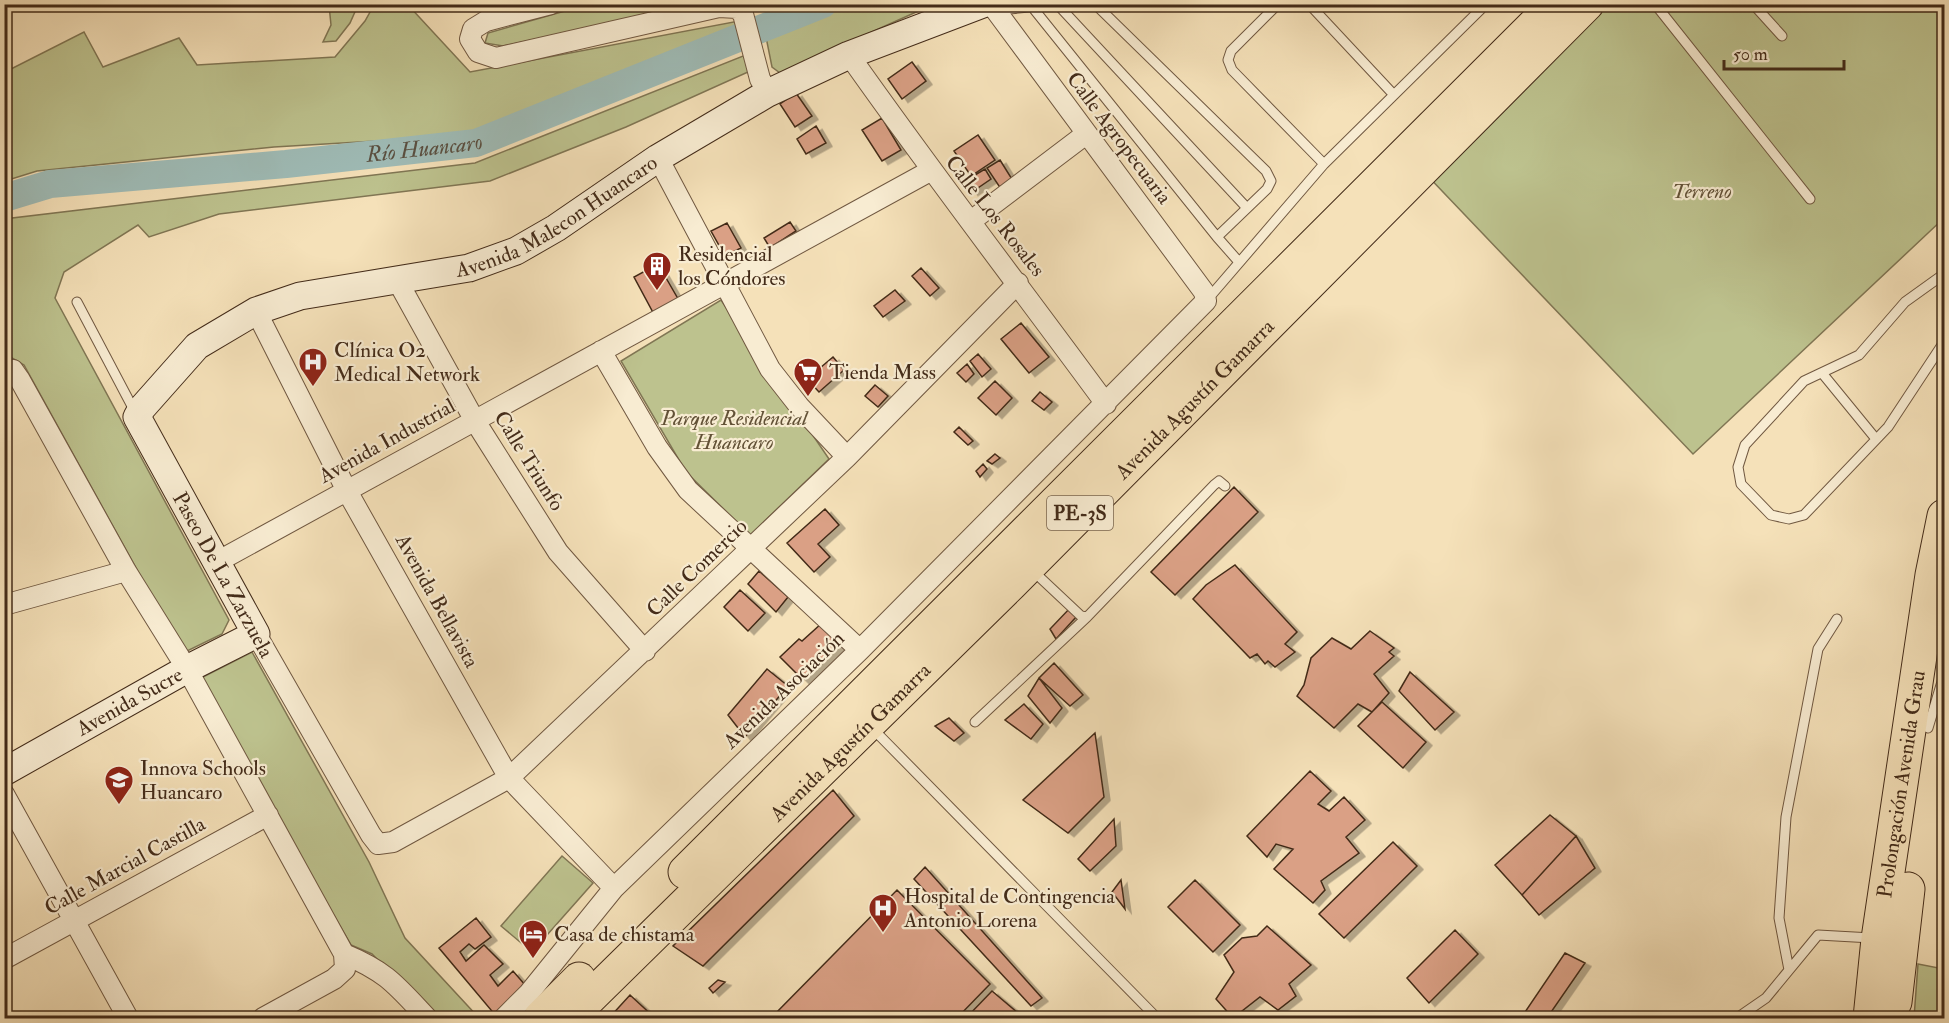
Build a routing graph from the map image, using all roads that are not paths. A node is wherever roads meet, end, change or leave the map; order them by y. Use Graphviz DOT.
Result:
graph roads {
  1 [pos="551,4"];
  2 [pos="1095,4"];
  3 [pos="1278,4"];
  4 [pos="1309,4"];
  5 [pos="1655,4"];
  6 [pos="1752,4"];
  7 [pos="1060,5"];
  8 [pos="1480,6"];
  9 [pos="991,8"];
  10 [pos="1033,8"];
  11 [pos="1565,10"];
  12 [pos="1782,36"];
  13 [pos="849,55"];
  14 [pos="764,86"];
  15 [pos="1394,95"];
  16 [pos="1086,134"];
  17 [pos="657,158"];
  18 [pos="1324,164"];
  19 [pos="930,171"];
  20 [pos="1810,200"];
  21 [pos="1247,208"];
  22 [pos="971,221"];
  23 [pos="1217,237"];
  24 [pos="1239,262"];
  25 [pos="1944,274"];
  26 [pos="397,280"];
  27 [pos="1018,283"];
  28 [pos="723,285"];
  29 [pos="1206,301"];
  30 [pos="77,302"];
  31 [pos="256,311"];
  32 [pos="1944,342"];
  33 [pos="601,351"];
  34 [pos="4,369"];
  35 [pos="1822,373"];
  36 [pos="1106,404"];
  37 [pos="137,417"];
  38 [pos="475,421"];
  39 [pos="1876,439"];
  40 [pos="847,457"];
  41 [pos="1225,486"];
  42 [pos="347,491"];
  43 [pos="1944,516"];
  44 [pos="1036,546"];
  45 [pos="750,550"];
  46 [pos="215,563"];
  47 [pos="126,571"];
  48 [pos="1938,573"];
  49 [pos="4,605"];
  50 [pos="1086,616"];
  51 [pos="1837,619"];
  52 [pos="1944,627"];
  53 [pos="256,634"];
  54 [pos="860,650"];
  55 [pos="645,651"];
  56 [pos="187,669"];
  57 [pos="1944,675"];
  58 [pos="860,716"];
  59 [pos="975,722"];
  60 [pos="1928,728"];
  61 [pos="4,772"];
  62 [pos="509,778"];
  63 [pos="4,794"];
  64 [pos="268,815"];
  65 [pos="378,844"];
  66 [pos="614,888"];
  67 [pos="74,921"];
  68 [pos="1890,939"];
  69 [pos="344,954"];
  70 [pos="4,959"];
  71 [pos="1789,970"];
  72 [pos="128,1018"];
  73 [pos="263,1018"];
  74 [pos="427,1018"];
  75 [pos="504,1018"];
  76 [pos="540,1018"];
  77 [pos="569,1018"];
  78 [pos="1157,1018"];
  79 [pos="1737,1018"];
  80 [pos="1870,1018"];
  81 [pos="1893,1018"];
  1 -- 14 [label="street"];
  2 -- 21 [label="lane"];
  3 -- 18 [label="lane"];
  4 -- 15 [label="lane"];
  5 -- 20 [label="lane"];
  6 -- 12 [label="lane"];
  7 -- 10 [label="lane"];
  7 -- 21 [label="lane"];
  8 -- 15 [label="lane"];
  9 -- 10 [label="lane"];
  9 -- 13 [label="street, Avenida Malecon Huancaro"];
  9 -- 16 [label="street, Calle Agropecuaria"];
  10 -- 23 [label="lane"];
  11 -- 44 [label="highway, Avenida Agustín Gamarra / PE-3S"];
  13 -- 14 [label="street, Avenida Malecon Huancaro"];
  13 -- 19 [label="street, Calle Los Rosales"];
  14 -- 17 [label="street, Avenida Malecon Huancaro"];
  15 -- 18 [label="lane"];
  16 -- 22 [label="street"];
  16 -- 29 [label="street, Calle Agropecuaria"];
  17 -- 26 [label="street, Avenida Malecon Huancaro"];
  17 -- 28 [label="street"];
  18 -- 24 [label="lane"];
  19 -- 22 [label="street, Calle Los Rosales"];
  19 -- 28 [label="street, Avenida Industrial"];
  21 -- 23 [label="lane"];
  22 -- 27 [label="street, Calle Los Rosales"];
  23 -- 24 [label="lane"];
  24 -- 29 [label="lane"];
  25 -- 35 [label="lane"];
  26 -- 31 [label="street, Avenida Malecon Huancaro"];
  26 -- 38 [label="street, Calle Triunfo"];
  27 -- 36 [label="street, Calle Los Rosales"];
  27 -- 40 [label="street, Calle Comercio"];
  28 -- 33 [label="street, Avenida Industrial"];
  28 -- 40 [label="street"];
  29 -- 36 [label="street, Avenida Asociación"];
  30 -- 37 [label="lane, Paseo De La Zarzuela"];
  31 -- 37 [label="street, Avenida Malecon Huancaro"];
  31 -- 42 [label="street, Avenida Bellavista"];
  32 -- 39 [label="lane"];
  33 -- 38 [label="street, Avenida Industrial"];
  33 -- 45 [label="street"];
  34 -- 47 [label="street"];
  35 -- 39 [label="lane"];
  35 -- 39 [label="lane"];
  36 -- 54 [label="street, Avenida Asociación"];
  37 -- 46 [label="street, Paseo De La Zarzuela"];
  38 -- 42 [label="street, Avenida Industrial"];
  38 -- 55 [label="street, Calle Triunfo"];
  40 -- 45 [label="street, Calle Comercio"];
  41 -- 50 [label="lane"];
  42 -- 46 [label="street, Avenida Industrial"];
  42 -- 62 [label="street, Avenida Bellavista"];
  43 -- 48 [label="highway, Prolongación Avenida Grau"];
  44 -- 50 [label="lane"];
  44 -- 58 [label="highway, Avenida Agustín Gamarra / PE-3S"];
  45 -- 54 [label="street"];
  45 -- 55 [label="street, Calle Comercio"];
  46 -- 53 [label="street, Paseo De La Zarzuela"];
  47 -- 49 [label="street"];
  47 -- 56 [label="street"];
  48 -- 68 [label="highway, Prolongación Avenida Grau"];
  50 -- 59 [label="lane"];
  51 -- 71 [label="lane"];
  52 -- 60 [label="highway, Prolongación Avenida Grau"];
  53 -- 56 [label="street, Avenida Sucre"];
  53 -- 65 [label="street, Paseo De La Zarzuela"];
  54 -- 66 [label="street, Avenida Asociación"];
  55 -- 62 [label="street, Calle Comercio"];
  56 -- 61 [label="street, Avenida Sucre"];
  56 -- 64 [label="street"];
  57 -- 60 [label="lane"];
  58 -- 76 [label="highway, Avenida Agustín Gamarra / PE-3S"];
  58 -- 77 [label="highway, Avenida Agustín Gamarra / PE-3S"];
  58 -- 78 [label="lane"];
  60 -- 68 [label="highway, Prolongación Avenida Grau"];
  62 -- 65 [label="street, Calle Comercio"];
  62 -- 66 [label="street, Avenida Bellavista"];
  63 -- 67 [label="street"];
  64 -- 67 [label="street, Calle Marcial Castilla"];
  64 -- 69 [label="street"];
  66 -- 75 [label="street, Avenida Asociación"];
  67 -- 70 [label="street, Calle Marcial Castilla"];
  67 -- 72 [label="street"];
  68 -- 71 [label="lane"];
  68 -- 80 [label="highway, Prolongación Avenida Grau"];
  68 -- 81 [label="highway, Prolongación Avenida Grau"];
  69 -- 73 [label="street"];
  69 -- 74 [label="street"];
  71 -- 79 [label="lane"];
}
